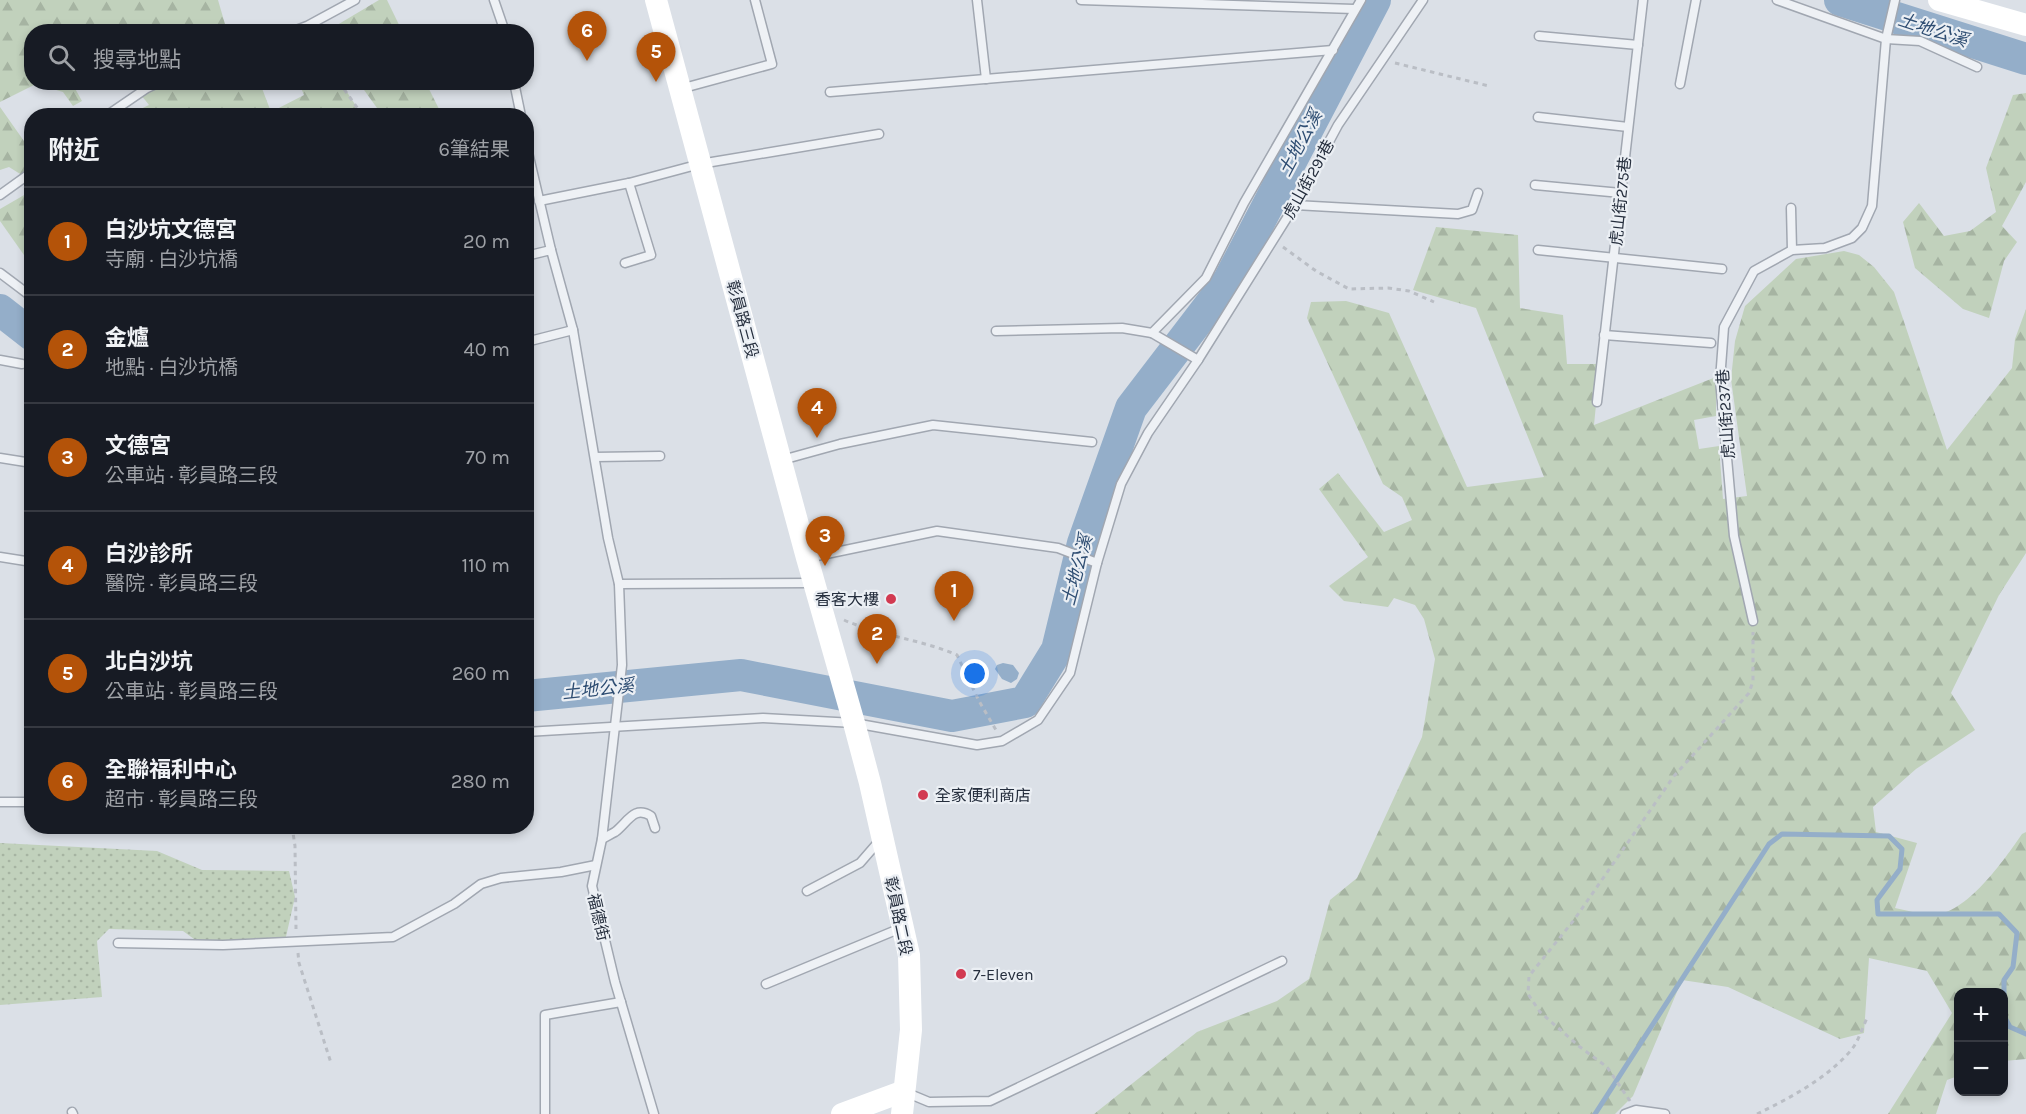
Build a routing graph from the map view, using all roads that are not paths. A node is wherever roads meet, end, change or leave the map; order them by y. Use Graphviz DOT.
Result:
graph roads {
  1 [pos="355,0"];
  2 [pos="494,0"];
  3 [pos="656,0"];
  4 [pos="755,0"];
  5 [pos="977,0"];
  6 [pos="1081,0"];
  7 [pos="1361,0"];
  8 [pos="1423,0"];
  9 [pos="1643,0"];
  10 [pos="1696,0"];
  11 [pos="1777,0"];
  12 [pos="1895,0"];
  13 [pos="1940,0"];
  14 [pos="1354,9"];
  15 [pos="311,24"];
  16 [pos="502,24"];
  17 [pos="2026,25"];
  18 [pos="1539,36"];
  19 [pos="1886,39"];
  20 [pos="1638,45"];
  21 [pos="1333,50"];
  22 [pos="1977,66"];
  23 [pos="986,79"];
  24 [pos="1680,84"];
  25 [pos="144,90"];
  26 [pos="516,90"];
  27 [pos="680,90"];
  28 [pos="830,92"];
  29 [pos="118,108"];
  30 [pos="519,108"];
  31 [pos="1538,117"];
  32 [pos="1628,127"];
  33 [pos="879,134"];
  34 [pos="700,164"];
  35 [pos="24,178"];
  36 [pos="534,179"];
  37 [pos="629,183"];
  38 [pos="1535,185"];
  39 [pos="1478,193"];
  40 [pos="1621,193"];
  41 [pos="0,195"];
  42 [pos="539,201"];
  43 [pos="1295,205"];
  44 [pos="1791,208"];
  45 [pos="551,250"];
  46 [pos="1538,250"];
  47 [pos="1792,250"];
  48 [pos="534,254"];
  49 [pos="1613,259"];
  50 [pos="625,262"];
  51 [pos="1722,269"];
  52 [pos="0,273"];
  53 [pos="24,291"];
  54 [pos="573,330"];
  55 [pos="996,331"];
  56 [pos="1152,333"];
  57 [pos="1604,334"];
  58 [pos="534,340"];
  59 [pos="1710,343"];
  60 [pos="0,360"];
  61 [pos="1198,360"];
  62 [pos="22,364"];
  63 [pos="1597,402"];
  64 [pos="1092,442"];
  65 [pos="660,456"];
  66 [pos="595,457"];
  67 [pos="0,458"];
  68 [pos="782,460"];
  69 [pos="24,462"];
  70 [pos="0,557"];
  71 [pos="807,558"];
  72 [pos="24,561"];
  73 [pos="1093,561"];
  74 [pos="619,584"];
  75 [pos="815,584"];
  76 [pos="1753,621"];
  77 [pos="851,715"];
  78 [pos="614,728"];
  79 [pos="534,732"];
  80 [pos="0,802"];
  81 [pos="24,802"];
  82 [pos="655,828"];
  83 [pos="882,838"];
  84 [pos="602,839"];
  85 [pos="596,865"];
  86 [pos="807,891"];
  87 [pos="903,927"];
  88 [pos="118,943"];
  89 [pos="1282,961"];
  90 [pos="766,984"];
  91 [pos="621,1002"];
  92 [pos="904,1091"];
  93 [pos="545,1114"];
  94 [pos="654,1114"];
  95 [pos="842,1114"];
  96 [pos="902,1114"];
  97 [pos="1625,1114"];
  98 [pos="1665,1114"];
  1 -- 15 [label="lane"];
  2 -- 16 [label="lane"];
  3 -- 27 [label="main road, 彰員路三段"];
  4 -- 27 [label="lane"];
  5 -- 23 [label="lane"];
  6 -- 14 [label="lane"];
  7 -- 14 [label="lane"];
  8 -- 43 [label="lane, 虎山街291巷"];
  9 -- 20 [label="lane, 虎山街275巷"];
  10 -- 24 [label="lane"];
  11 -- 19 [label="lane"];
  12 -- 19 [label="lane, 虎山街237巷"];
  13 -- 17 [label="main road"];
  14 -- 21 [label="lane"];
  18 -- 20 [label="lane"];
  19 -- 22 [label="lane"];
  19 -- 47 [label="lane, 虎山街237巷"];
  20 -- 32 [label="lane, 虎山街275巷"];
  21 -- 23 [label="lane"];
  21 -- 56 [label="lane"];
  23 -- 28 [label="lane"];
  25 -- 29 [label="lane"];
  26 -- 30 [label="lane"];
  27 -- 34 [label="main road, 彰員路三段"];
  31 -- 32 [label="lane"];
  32 -- 40 [label="lane, 虎山街275巷"];
  33 -- 34 [label="lane"];
  34 -- 37 [label="lane"];
  34 -- 68 [label="main road, 彰員路三段"];
  35 -- 41 [label="lane"];
  36 -- 42 [label="lane, 福德街"];
  37 -- 42 [label="lane"];
  37 -- 50 [label="lane"];
  38 -- 40 [label="lane"];
  39 -- 43 [label="lane"];
  40 -- 49 [label="lane, 虎山街275巷"];
  42 -- 45 [label="lane, 福德街"];
  43 -- 61 [label="lane, 虎山街291巷"];
  44 -- 47 [label="lane"];
  45 -- 48 [label="lane"];
  45 -- 54 [label="lane, 福德街"];
  46 -- 49 [label="lane"];
  47 -- 76 [label="lane, 虎山街237巷"];
  49 -- 51 [label="lane"];
  49 -- 57 [label="lane, 虎山街275巷"];
  52 -- 53 [label="lane"];
  54 -- 58 [label="lane"];
  54 -- 66 [label="lane, 福德街"];
  55 -- 56 [label="lane"];
  56 -- 61 [label="lane"];
  57 -- 59 [label="lane"];
  57 -- 63 [label="lane, 虎山街275巷"];
  60 -- 62 [label="lane"];
  61 -- 73 [label="lane, 虎山街291巷"];
  64 -- 68 [label="lane"];
  65 -- 66 [label="lane"];
  66 -- 74 [label="lane, 福德街"];
  67 -- 69 [label="lane"];
  68 -- 71 [label="main road, 彰員路三段"];
  70 -- 72 [label="lane"];
  71 -- 73 [label="lane"];
  71 -- 75 [label="main road, 彰員路三段"];
  73 -- 77 [label="lane, 虎山街291巷"];
  74 -- 75 [label="lane"];
  74 -- 78 [label="lane, 福德街"];
  75 -- 77 [label="main road, 彰員路三段"];
  77 -- 78 [label="lane, 虎山街291巷"];
  77 -- 83 [label="main road, 彰員路二段"];
  78 -- 79 [label="lane, 虎山街291巷"];
  78 -- 84 [label="lane, 福德街"];
  80 -- 81 [label="lane"];
  82 -- 84 [label="lane"];
  83 -- 86 [label="lane"];
  83 -- 87 [label="main road, 彰員路二段"];
  84 -- 85 [label="lane, 福德街"];
  85 -- 88 [label="lane"];
  85 -- 91 [label="lane, 福德街"];
  87 -- 90 [label="lane"];
  87 -- 92 [label="main road, 彰員路二段"];
  89 -- 92 [label="lane"];
  91 -- 93 [label="lane"];
  91 -- 94 [label="lane, 福德街"];
  92 -- 95 [label="main road"];
  92 -- 96 [label="main road, 彰員路二段"];
  97 -- 98 [label="lane"];
}
